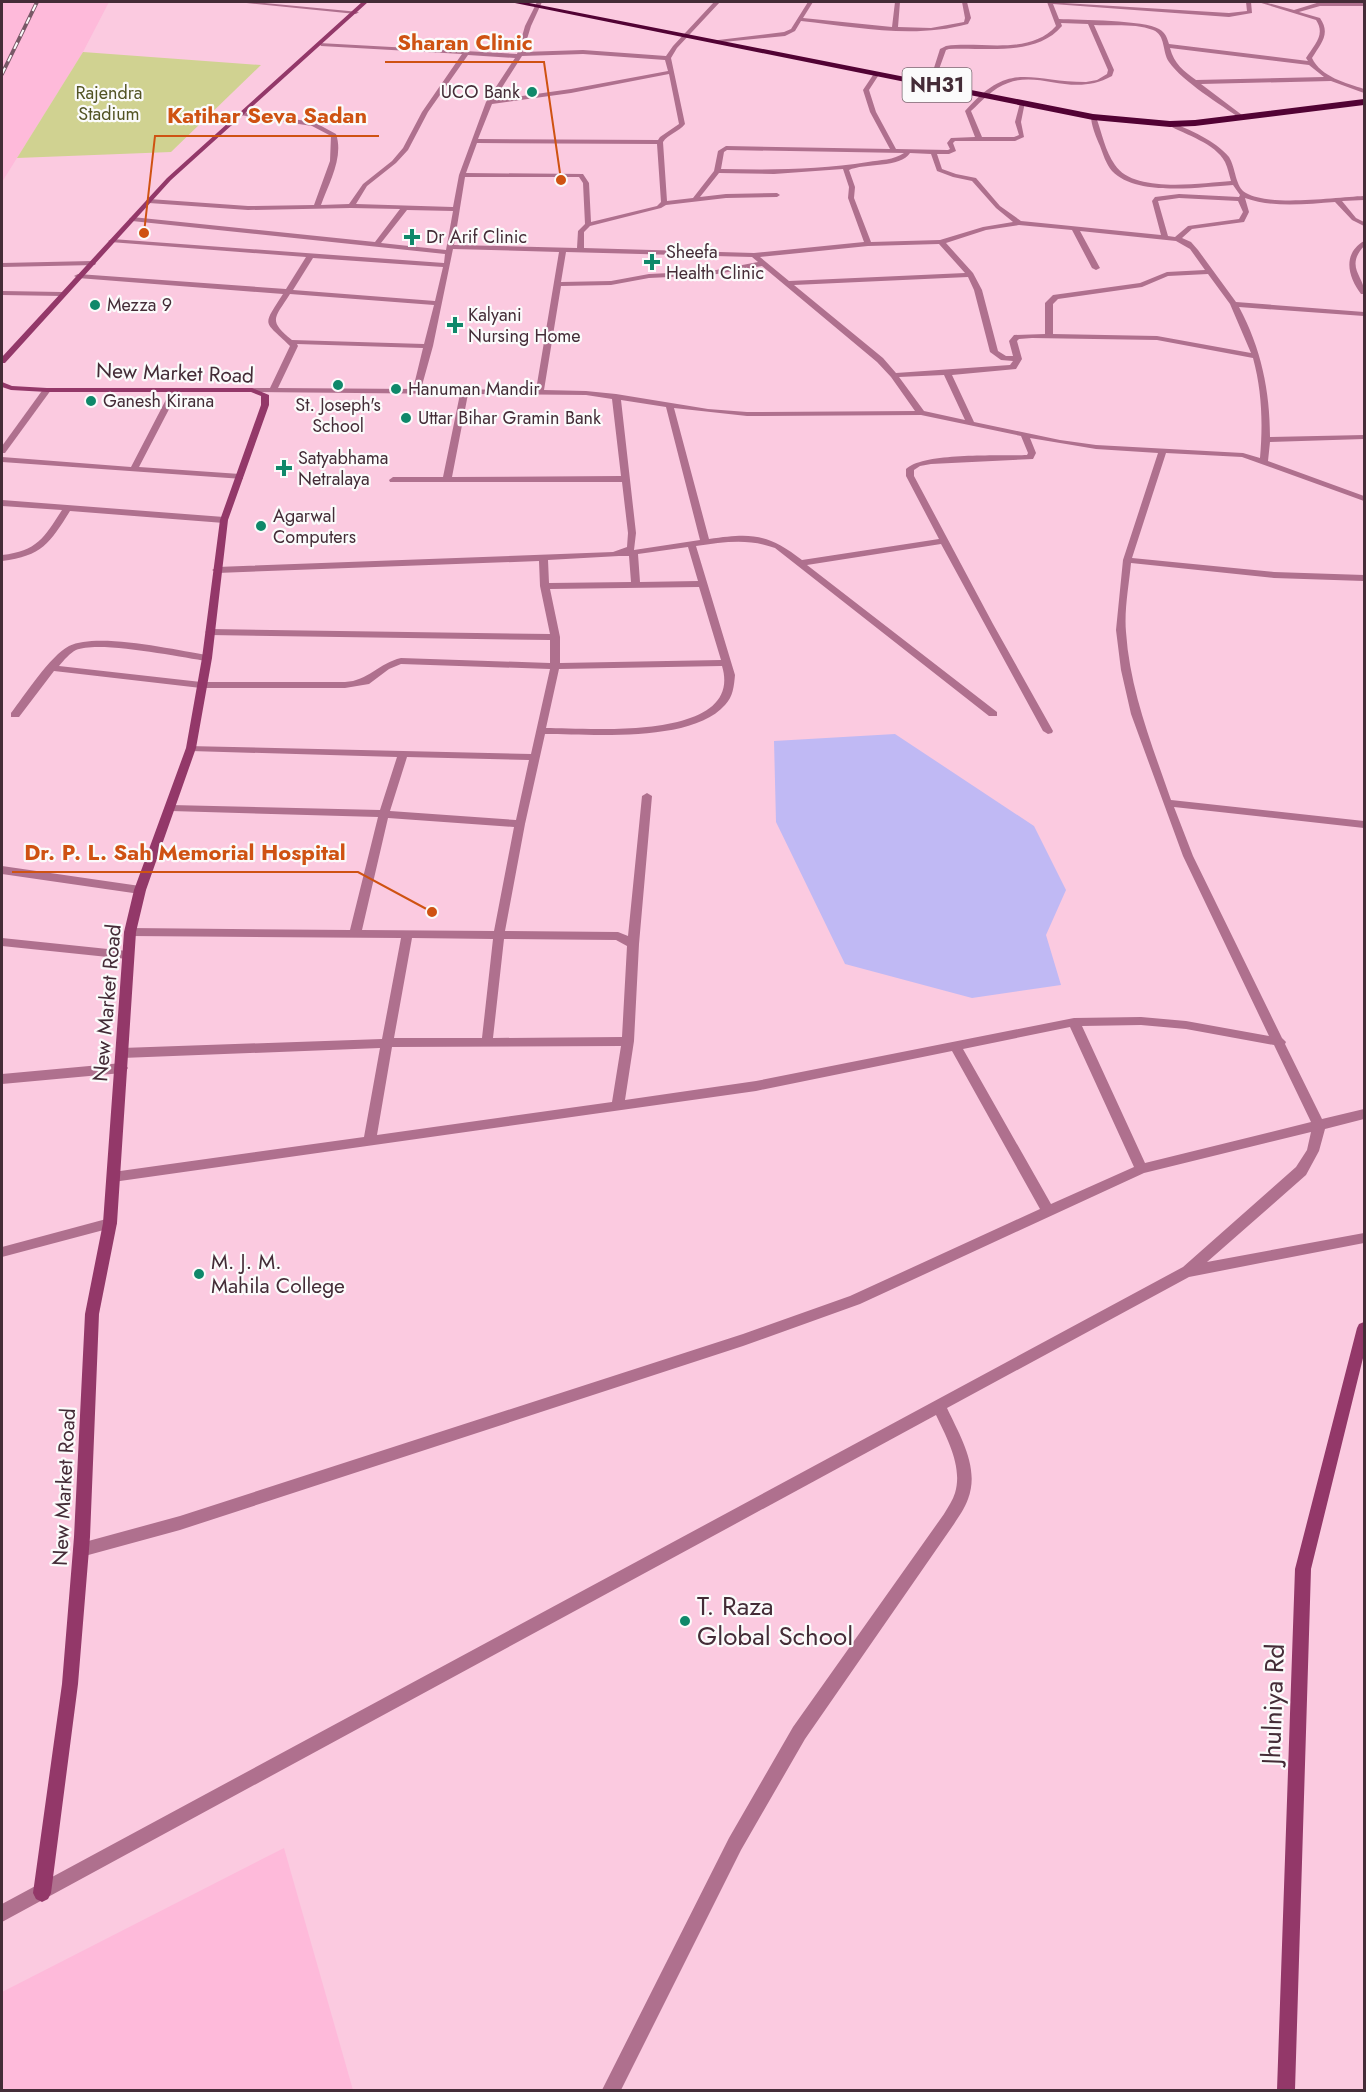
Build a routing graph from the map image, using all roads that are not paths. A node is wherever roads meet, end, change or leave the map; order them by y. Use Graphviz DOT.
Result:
graph roads {
  1 [pos="240,2"];
  2 [pos="310,2"];
  3 [pos="365,2"];
  4 [pos="514,2"];
  5 [pos="717,2"];
  6 [pos="810,2"];
  7 [pos="897,2"];
  8 [pos="964,2"];
  9 [pos="1049,2"];
  10 [pos="1163,2"];
  11 [pos="1249,2"];
  12 [pos="1260,2"];
  13 [pos="537,4"];
  14 [pos="1365,4"];
  15 [pos="299,7"];
  16 [pos="1164,9"];
  17 [pos="1296,11"];
  18 [pos="356,12"];
  19 [pos="799,19"];
  20 [pos="1058,21"];
  21 [pos="1090,23"];
  22 [pos="895,27"];
  23 [pos="686,36"];
  24 [pos="713,41"];
  25 [pos="321,44"];
  26 [pos="1167,46"];
  27 [pos="468,52"];
  28 [pos="519,55"];
  29 [pos="668,58"];
  30 [pos="1310,63"];
  31 [pos="936,70"];
  32 [pos="672,72"];
  33 [pos="877,73"];
  34 [pos="1332,80"];
  35 [pos="1196,82"];
  36 [pos="1365,91"];
  37 [pos="987,95"];
  38 [pos="489,102"];
  39 [pos="1023,102"];
  40 [pos="1365,102"];
  41 [pos="242,114"];
  42 [pos="1093,117"];
  43 [pos="1243,118"];
  44 [pos="1170,124"];
  45 [pos="979,138"];
  46 [pos="475,141"];
  47 [pos="660,142"];
  48 [pos="894,151"];
  49 [pos="908,151"];
  50 [pos="933,151"];
  51 [pos="849,167"];
  52 [pos="717,171"];
  53 [pos="462,175"];
  54 [pos="1236,183"];
  55 [pos="777,195"];
  56 [pos="1243,197"];
  57 [pos="696,198"];
  58 [pos="1365,198"];
  59 [pos="1336,200"];
  60 [pos="149,201"];
  61 [pos="664,202"];
  62 [pos="317,206"];
  63 [pos="351,206"];
  64 [pos="405,207"];
  65 [pos="456,209"];
  66 [pos="132,219"];
  67 [pos="1019,223"];
  68 [pos="1365,224"];
  69 [pos="588,225"];
  70 [pos="1075,230"];
  71 [pos="1165,238"];
  72 [pos="1177,239"];
  73 [pos="112,241"];
  74 [pos="941,242"];
  75 [pos="1365,243"];
  76 [pos="377,244"];
  77 [pos="868,244"];
  78 [pos="449,249"];
  79 [pos="563,249"];
  80 [pos="580,249"];
  81 [pos="311,255"];
  82 [pos="754,255"];
  83 [pos="92,263"];
  84 [pos="765,264"];
  85 [pos="447,265"];
  86 [pos="2,266"];
  87 [pos="1096,268"];
  88 [pos="1210,272"];
  89 [pos="970,275"];
  90 [pos="78,276"];
  91 [pos="787,283"];
  92 [pos="558,284"];
  93 [pos="287,292"];
  94 [pos="1365,292"];
  95 [pos="2,293"];
  96 [pos="62,294"];
  97 [pos="437,303"];
  98 [pos="1233,304"];
  99 [pos="1365,314"];
  100 [pos="1049,336"];
  101 [pos="290,342"];
  102 [pos="429,346"];
  103 [pos="1256,356"];
  104 [pos="1018,359"];
  105 [pos="2,361"];
  106 [pos="947,373"];
  107 [pos="894,375"];
  108 [pos="2,384"];
  109 [pos="47,390"];
  110 [pos="176,390"];
  111 [pos="252,390"];
  112 [pos="273,390"];
  113 [pos="417,391"];
  114 [pos="465,391"];
  115 [pos="540,392"];
  116 [pos="616,396"];
  117 [pos="669,405"];
  118 [pos="921,412"];
  119 [pos="970,422"];
  120 [pos="1024,435"];
  121 [pos="1365,437"];
  122 [pos="1267,440"];
  123 [pos="2,451"];
  124 [pos="1162,453"];
  125 [pos="2,460"];
  126 [pos="1264,461"];
  127 [pos="133,470"];
  128 [pos="240,477"];
  129 [pos="626,479"];
  130 [pos="393,480"];
  131 [pos="447,480"];
  132 [pos="1365,500"];
  133 [pos="2,503"];
  134 [pos="67,509"];
  135 [pos="224,520"];
  136 [pos="945,541"];
  137 [pos="705,542"];
  138 [pos="691,544"];
  139 [pos="633,552"];
  140 [pos="614,555"];
  141 [pos="2,558"];
  142 [pos="543,558"];
  143 [pos="1126,560"];
  144 [pos="800,563"];
  145 [pos="217,570"];
  146 [pos="1365,578"];
  147 [pos="636,584"];
  148 [pos="703,584"];
  149 [pos="545,586"];
  150 [pos="210,632"];
  151 [pos="555,637"];
  152 [pos="207,658"];
  153 [pos="727,663"];
  154 [pos="555,666"];
  155 [pos="53,668"];
  156 [pos="201,685"];
  157 [pos="993,714"];
  158 [pos="15,715"];
  159 [pos="540,731"];
  160 [pos="1048,731"];
  161 [pos="191,748"];
  162 [pos="403,753"];
  163 [pos="536,757"];
  164 [pos="647,796"];
  165 [pos="1167,803"];
  166 [pos="171,808"];
  167 [pos="384,814"];
  168 [pos="520,824"];
  169 [pos="1365,824"];
  170 [pos="2,870"];
  171 [pos="140,890"];
  172 [pos="130,932"];
  173 [pos="355,934"];
  174 [pos="407,935"];
  175 [pos="499,935"];
  176 [pos="2,942"];
  177 [pos="633,944"];
  178 [pos="127,955"];
  179 [pos="1074,1022"];
  180 [pos="628,1041"];
  181 [pos="487,1042"];
  182 [pos="1280,1042"];
  183 [pos="387,1043"];
  184 [pos="955,1045"];
  185 [pos="122,1053"];
  186 [pos="122,1068"];
  187 [pos="2,1079"];
  188 [pos="618,1104"];
  189 [pos="1365,1114"];
  190 [pos="1319,1126"];
  191 [pos="369,1142"];
  192 [pos="1142,1169"];
  193 [pos="113,1177"];
  194 [pos="1048,1211"];
  195 [pos="110,1223"];
  196 [pos="1365,1238"];
  197 [pos="2,1251"];
  198 [pos="1186,1272"];
  199 [pos="1365,1328"];
  200 [pos="1359,1373"];
  201 [pos="939,1406"];
  202 [pos="81,1550"];
  203 [pos="42,1893"];
  204 [pos="2,1913"];
  205 [pos="611,2091"];
  206 [pos="1286,2091"];
  1 -- 15 [label="street"];
  2 -- 15 [label="street"];
  3 -- 18 [label="street"];
  4 -- 13 [label="highway, NH31"];
  5 -- 23 [label="street"];
  6 -- 19 [label="street"];
  7 -- 22 [label="street"];
  8 -- 22 [label="street"];
  9 -- 16 [label="street"];
  9 -- 20 [label="street"];
  10 -- 16 [label="street"];
  11 -- 16 [label="street"];
  12 -- 17 [label="street"];
  13 -- 23 [label="highway, NH31"];
  13 -- 28 [label="street"];
  14 -- 17 [label="street"];
  15 -- 18 [label="street"];
  17 -- 30 [label="street"];
  18 -- 25 [label="street"];
  19 -- 22 [label="street"];
  19 -- 24 [label="street"];
  20 -- 21 [label="street"];
  20 -- 31 [label="street"];
  21 -- 26 [label="street"];
  21 -- 37 [label="street"];
  23 -- 24 [label="highway, NH31"];
  23 -- 29 [label="street"];
  24 -- 33 [label="highway, NH31"];
  25 -- 27 [label="street"];
  25 -- 41 [label="street"];
  26 -- 30 [label="street"];
  26 -- 35 [label="street"];
  27 -- 28 [label="street"];
  27 -- 63 [label="street"];
  28 -- 29 [label="street"];
  28 -- 38 [label="street"];
  29 -- 32 [label="street"];
  30 -- 34 [label="street"];
  32 -- 38 [label="street"];
  32 -- 47 [label="street"];
  33 -- 37 [label="highway, NH31"];
  33 -- 48 [label="street"];
  34 -- 35 [label="street"];
  34 -- 36 [label="street"];
  35 -- 43 [label="street"];
  37 -- 39 [label="highway, NH31"];
  37 -- 45 [label="street"];
  38 -- 46 [label="street"];
  39 -- 42 [label="highway, NH31"];
  39 -- 45 [label="street"];
  40 -- 43 [label="highway, NH31"];
  41 -- 60 [label="street"];
  41 -- 62 [label="street"];
  42 -- 44 [label="highway, NH31"];
  42 -- 54 [label="street"];
  43 -- 44 [label="highway, NH31"];
  44 -- 54 [label="street"];
  45 -- 50 [label="street"];
  46 -- 47 [label="street"];
  46 -- 53 [label="street"];
  47 -- 61 [label="street"];
  48 -- 49 [label="street"];
  48 -- 52 [label="street"];
  49 -- 50 [label="street"];
  49 -- 51 [label="street"];
  50 -- 67 [label="street"];
  51 -- 52 [label="street"];
  51 -- 77 [label="street"];
  52 -- 57 [label="street"];
  53 -- 65 [label="street"];
  53 -- 69 [label="street"];
  54 -- 56 [label="street"];
  55 -- 57 [label="street"];
  56 -- 59 [label="street"];
  56 -- 71 [label="street"];
  56 -- 72 [label="street"];
  57 -- 61 [label="street"];
  58 -- 59 [label="street"];
  59 -- 68 [label="street"];
  60 -- 62 [label="street"];
  60 -- 66 [label="street"];
  61 -- 69 [label="street"];
  62 -- 63 [label="street"];
  63 -- 64 [label="street"];
  64 -- 65 [label="street"];
  64 -- 76 [label="street"];
  65 -- 78 [label="street"];
  66 -- 73 [label="street"];
  66 -- 76 [label="street"];
  67 -- 70 [label="street"];
  67 -- 74 [label="street"];
  69 -- 80 [label="street"];
  70 -- 71 [label="street"];
  70 -- 87 [label="street"];
  71 -- 72 [label="street"];
  72 -- 88 [label="street"];
  73 -- 81 [label="street"];
  73 -- 83 [label="street"];
  74 -- 77 [label="street"];
  74 -- 89 [label="street"];
  75 -- 94 [label="street"];
  76 -- 78 [label="street"];
  77 -- 82 [label="street"];
  78 -- 79 [label="street"];
  78 -- 85 [label="street"];
  79 -- 80 [label="street"];
  79 -- 92 [label="street"];
  80 -- 82 [label="street"];
  81 -- 85 [label="street"];
  81 -- 93 [label="street"];
  82 -- 84 [label="street"];
  83 -- 86 [label="street"];
  83 -- 90 [label="street"];
  84 -- 91 [label="street"];
  84 -- 92 [label="street"];
  85 -- 97 [label="street"];
  88 -- 98 [label="street"];
  88 -- 100 [label="street"];
  89 -- 91 [label="street"];
  89 -- 104 [label="street"];
  90 -- 93 [label="street"];
  90 -- 96 [label="street"];
  91 -- 107 [label="street"];
  92 -- 115 [label="street"];
  93 -- 97 [label="street"];
  93 -- 101 [label="street"];
  95 -- 96 [label="street"];
  96 -- 105 [label="street"];
  97 -- 102 [label="street"];
  98 -- 99 [label="street"];
  98 -- 103 [label="street"];
  100 -- 103 [label="street"];
  100 -- 104 [label="street"];
  101 -- 102 [label="street"];
  101 -- 112 [label="street"];
  102 -- 113 [label="street"];
  103 -- 122 [label="street"];
  104 -- 106 [label="street"];
  106 -- 107 [label="street"];
  106 -- 119 [label="street"];
  107 -- 118 [label="street"];
  108 -- 109 [label="street, New Market Road"];
  109 -- 110 [label="street, New Market Road"];
  109 -- 123 [label="street"];
  110 -- 111 [label="street, New Market Road"];
  110 -- 127 [label="street"];
  111 -- 112 [label="street"];
  111 -- 128 [label="street, New Market Road"];
  112 -- 113 [label="street"];
  113 -- 114 [label="street"];
  114 -- 115 [label="street"];
  114 -- 131 [label="street"];
  115 -- 116 [label="street"];
  116 -- 117 [label="street"];
  116 -- 129 [label="street"];
  117 -- 118 [label="street"];
  117 -- 137 [label="street"];
  118 -- 119 [label="street"];
  119 -- 120 [label="street"];
  120 -- 124 [label="street"];
  120 -- 136 [label="street"];
  121 -- 122 [label="street"];
  122 -- 126 [label="street"];
  124 -- 126 [label="street"];
  124 -- 143 [label="street"];
  125 -- 127 [label="street"];
  126 -- 132 [label="street"];
  127 -- 128 [label="street"];
  128 -- 135 [label="street, New Market Road"];
  129 -- 131 [label="street"];
  129 -- 140 [label="street"];
  130 -- 131 [label="street"];
  133 -- 134 [label="street"];
  134 -- 135 [label="street"];
  134 -- 141 [label="street"];
  135 -- 145 [label="street, New Market Road"];
  136 -- 144 [label="street"];
  136 -- 160 [label="street"];
  137 -- 138 [label="street"];
  137 -- 144 [label="street"];
  138 -- 139 [label="street"];
  138 -- 148 [label="street"];
  139 -- 140 [label="street"];
  139 -- 147 [label="street"];
  140 -- 142 [label="street"];
  142 -- 145 [label="street"];
  142 -- 149 [label="street"];
  143 -- 146 [label="street"];
  143 -- 165 [label="street"];
  144 -- 157 [label="street"];
  145 -- 150 [label="street, New Market Road"];
  147 -- 148 [label="street"];
  147 -- 149 [label="street"];
  148 -- 153 [label="street"];
  149 -- 151 [label="street"];
  150 -- 151 [label="street"];
  150 -- 152 [label="street, New Market Road"];
  151 -- 154 [label="street"];
  152 -- 155 [label="street"];
  152 -- 156 [label="street, New Market Road"];
  153 -- 154 [label="street"];
  153 -- 159 [label="street"];
  154 -- 156 [label="street"];
  154 -- 159 [label="street"];
  155 -- 156 [label="street"];
  155 -- 158 [label="street"];
  156 -- 161 [label="street, New Market Road"];
  159 -- 163 [label="street"];
  161 -- 162 [label="street"];
  161 -- 166 [label="street, New Market Road"];
  162 -- 163 [label="street"];
  162 -- 167 [label="street"];
  163 -- 168 [label="street"];
  164 -- 177 [label="street"];
  165 -- 169 [label="street"];
  165 -- 182 [label="street"];
  166 -- 167 [label="street"];
  166 -- 171 [label="street, New Market Road"];
  167 -- 168 [label="street"];
  167 -- 173 [label="street"];
  168 -- 175 [label="street"];
  170 -- 171 [label="street"];
  171 -- 172 [label="street, New Market Road"];
  172 -- 173 [label="street"];
  172 -- 178 [label="street, New Market Road"];
  173 -- 174 [label="street"];
  174 -- 175 [label="street"];
  174 -- 183 [label="street"];
  175 -- 177 [label="street"];
  175 -- 181 [label="street"];
  176 -- 178 [label="street"];
  177 -- 180 [label="street"];
  178 -- 185 [label="street, New Market Road"];
  179 -- 182 [label="street"];
  179 -- 184 [label="street"];
  179 -- 192 [label="street"];
  180 -- 181 [label="street"];
  180 -- 188 [label="street"];
  181 -- 183 [label="street"];
  182 -- 190 [label="street"];
  183 -- 185 [label="street"];
  183 -- 191 [label="street"];
  184 -- 188 [label="street"];
  184 -- 194 [label="street"];
  185 -- 186 [label="street, New Market Road"];
  186 -- 187 [label="street"];
  186 -- 193 [label="street, New Market Road"];
  188 -- 191 [label="street"];
  189 -- 190 [label="street"];
  190 -- 192 [label="street"];
  190 -- 198 [label="street"];
  191 -- 193 [label="street"];
  192 -- 194 [label="street"];
  193 -- 195 [label="street, New Market Road"];
  194 -- 202 [label="street"];
  195 -- 197 [label="street"];
  195 -- 202 [label="street, New Market Road"];
  196 -- 198 [label="street"];
  198 -- 201 [label="street"];
  199 -- 200 [label="street, Jhulniya Rd"];
  200 -- 206 [label="street, Jhulniya Rd"];
  201 -- 203 [label="street"];
  201 -- 205 [label="street"];
  202 -- 203 [label="street, New Market Road"];
  203 -- 204 [label="street"];
}
